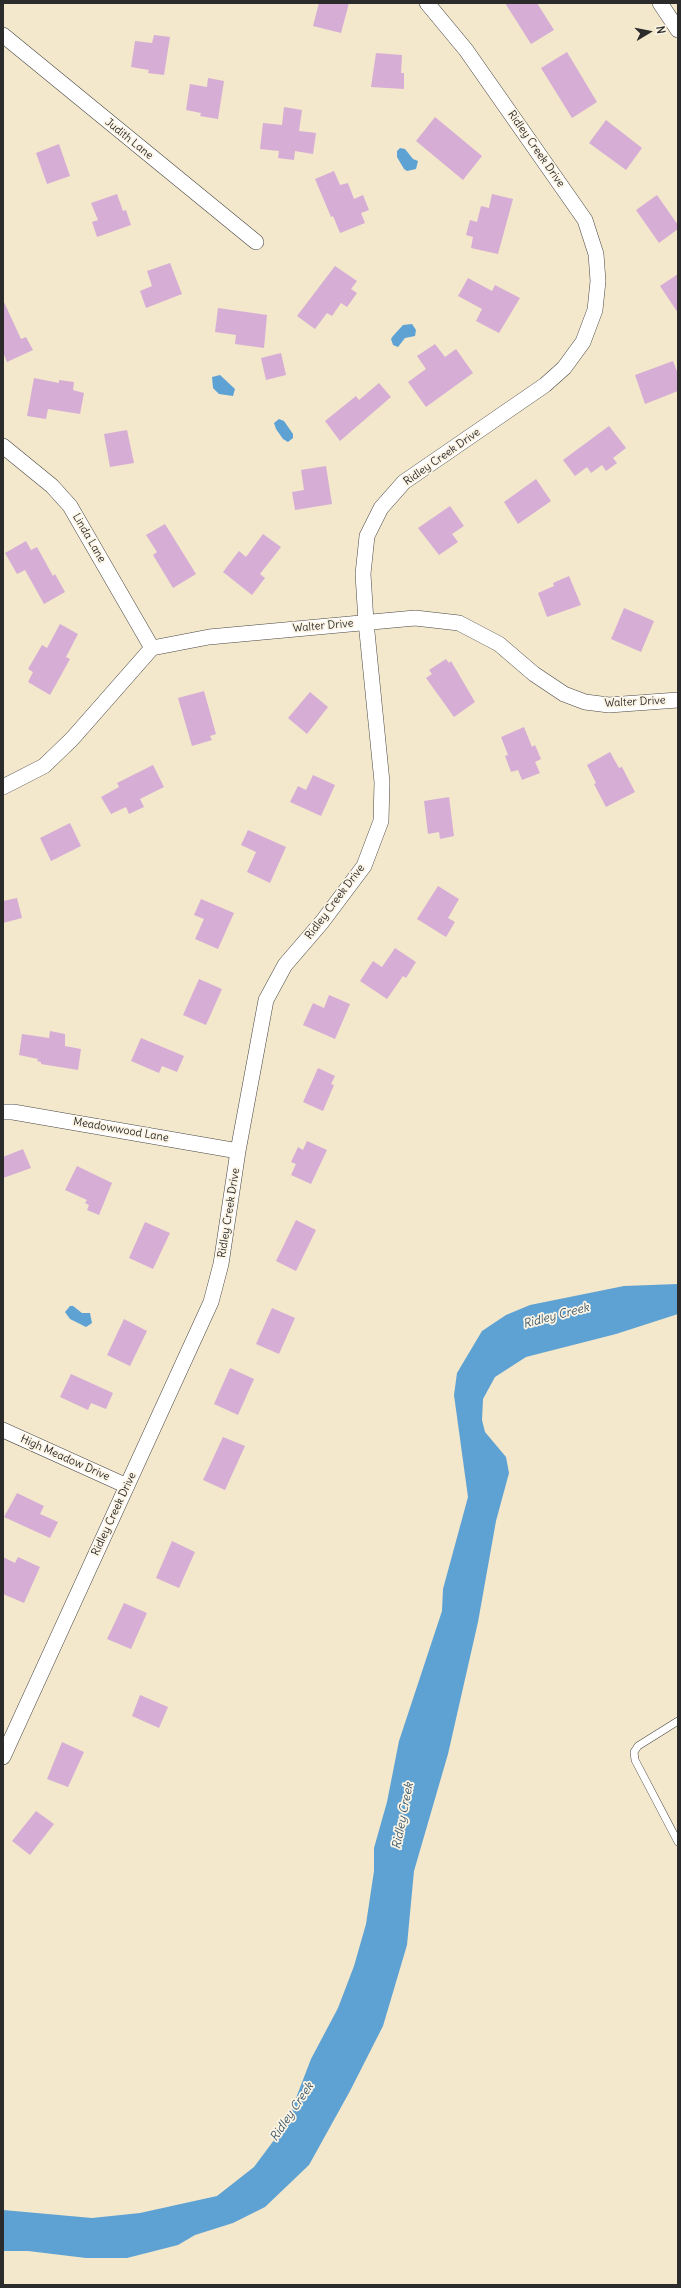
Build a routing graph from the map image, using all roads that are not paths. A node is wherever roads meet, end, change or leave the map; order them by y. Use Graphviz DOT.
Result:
graph roads {
  1 [pos="427,3"];
  2 [pos="660,3"];
  3 [pos="678,30"];
  4 [pos="3,35"];
  5 [pos="256,242"];
  6 [pos="3,446"];
  7 [pos="366,622"];
  8 [pos="152,648"];
  9 [pos="678,700"];
  10 [pos="3,787"];
  11 [pos="3,1112"];
  12 [pos="238,1151"];
  13 [pos="3,1430"];
  14 [pos="127,1486"];
  15 [pos="678,1721"];
  16 [pos="3,1757"];
  17 [pos="678,1842"];
  1 -- 7 [label="street, Ridley Creek Drive"];
  2 -- 3 [label="street"];
  4 -- 5 [label="street, Judith Lane"];
  6 -- 8 [label="street, Linda Lane"];
  7 -- 8 [label="street, Walter Drive"];
  7 -- 9 [label="street, Walter Drive"];
  7 -- 12 [label="street, Ridley Creek Drive"];
  8 -- 10 [label="street"];
  11 -- 12 [label="street, Meadowwood Lane"];
  12 -- 14 [label="street, Ridley Creek Drive"];
  13 -- 14 [label="street, High Meadow Drive"];
  14 -- 16 [label="street, Ridley Creek Drive"];
  15 -- 17 [label="lane"];
}
